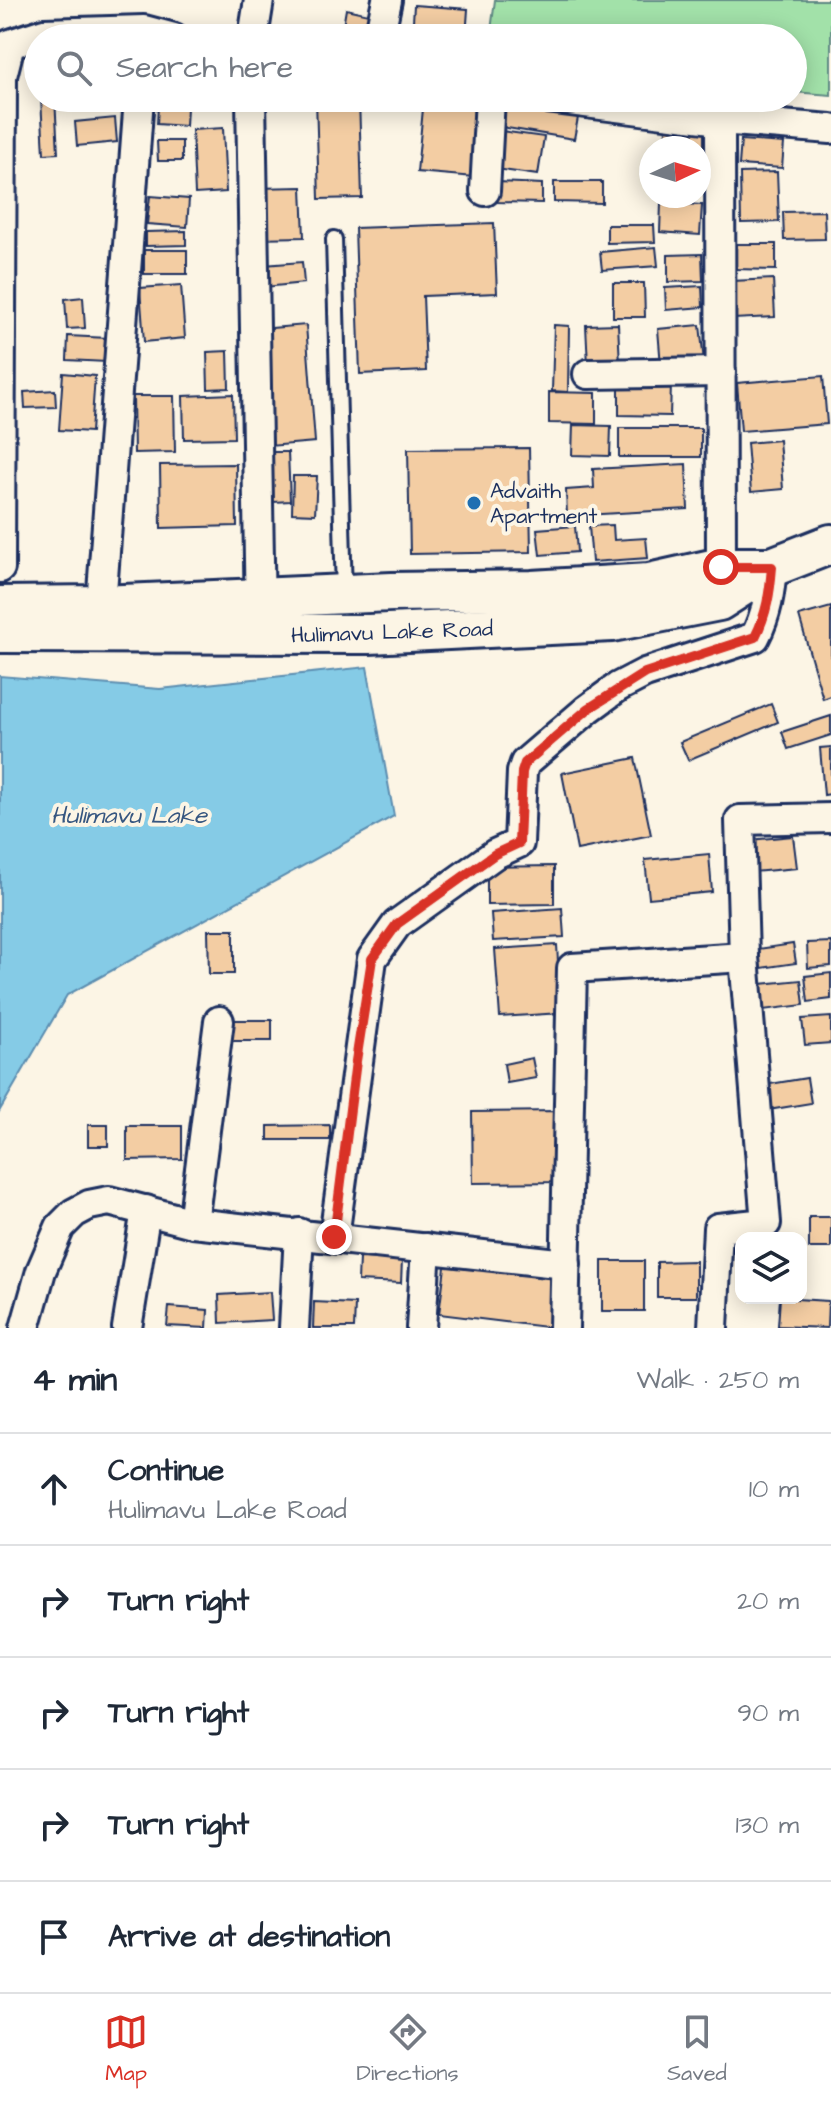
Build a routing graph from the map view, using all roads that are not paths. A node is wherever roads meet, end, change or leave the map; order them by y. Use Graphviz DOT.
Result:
graph roads {
  1 [pos="259,0"];
  2 [pos="387,0"];
  3 [pos="255,24"];
  4 [pos="382,24"];
  5 [pos="24,39"];
  6 [pos="1,76"];
  7 [pos="138,112"];
  8 [pos="251,112"];
  9 [pos="489,112"];
  10 [pos="657,112"];
  11 [pos="720,120"];
  12 [pos="831,129"];
  13 [pos="485,191"];
  14 [pos="334,239"];
  15 [pos="721,372"];
  16 [pos="588,374"];
  17 [pos="831,544"];
  18 [pos="721,567"];
  19 [pos="772,567"];
  20 [pos="0,568"];
  21 [pos="344,594"];
  22 [pos="101,605"];
  23 [pos="0,606"];
  24 [pos="260,617"];
  25 [pos="0,633"];
  26 [pos="831,818"];
  27 [pos="744,957"];
  28 [pos="219,1021"];
  29 [pos="146,1210"];
  30 [pos="193,1223"];
  31 [pos="299,1233"];
  32 [pos="334,1237"];
  33 [pos="426,1248"];
  34 [pos="566,1264"];
  35 [pos="25,1328"];
  36 [pos="127,1328"];
  37 [pos="294,1328"];
  38 [pos="421,1328"];
  39 [pos="564,1328"];
  40 [pos="713,1328"];
  1 -- 3 [label="street"];
  2 -- 4 [label="street"];
  5 -- 6 [label="street"];
  6 -- 20 [label="street"];
  7 -- 22 [label="street"];
  8 -- 24 [label="street"];
  9 -- 13 [label="street"];
  10 -- 11 [label="street"];
  11 -- 12 [label="street"];
  11 -- 15 [label="street"];
  14 -- 21 [label="lane"];
  15 -- 16 [label="street"];
  15 -- 18 [label="street"];
  17 -- 19 [label="main road, Hulimavu Lake Road"];
  18 -- 19 [label="main road, Hulimavu Lake Road"];
  18 -- 21 [label="main road, Hulimavu Lake Road"];
  19 -- 24 [label="main road, Hulimavu Lake Road"];
  19 -- 32 [label="street"];
  21 -- 24 [label="main road, Hulimavu Lake Road"];
  22 -- 23 [label="main road, Hulimavu Lake Road"];
  22 -- 24 [label="main road, Hulimavu Lake Road"];
  24 -- 25 [label="main road, Hulimavu Lake Road"];
  26 -- 27 [label="street"];
  27 -- 34 [label="street"];
  27 -- 40 [label="street"];
  28 -- 30 [label="street"];
  29 -- 30 [label="street"];
  29 -- 35 [label="street"];
  29 -- 36 [label="street"];
  30 -- 31 [label="street"];
  31 -- 32 [label="street"];
  31 -- 37 [label="street"];
  32 -- 33 [label="street"];
  33 -- 34 [label="street"];
  33 -- 38 [label="street"];
  34 -- 39 [label="street"];
}
